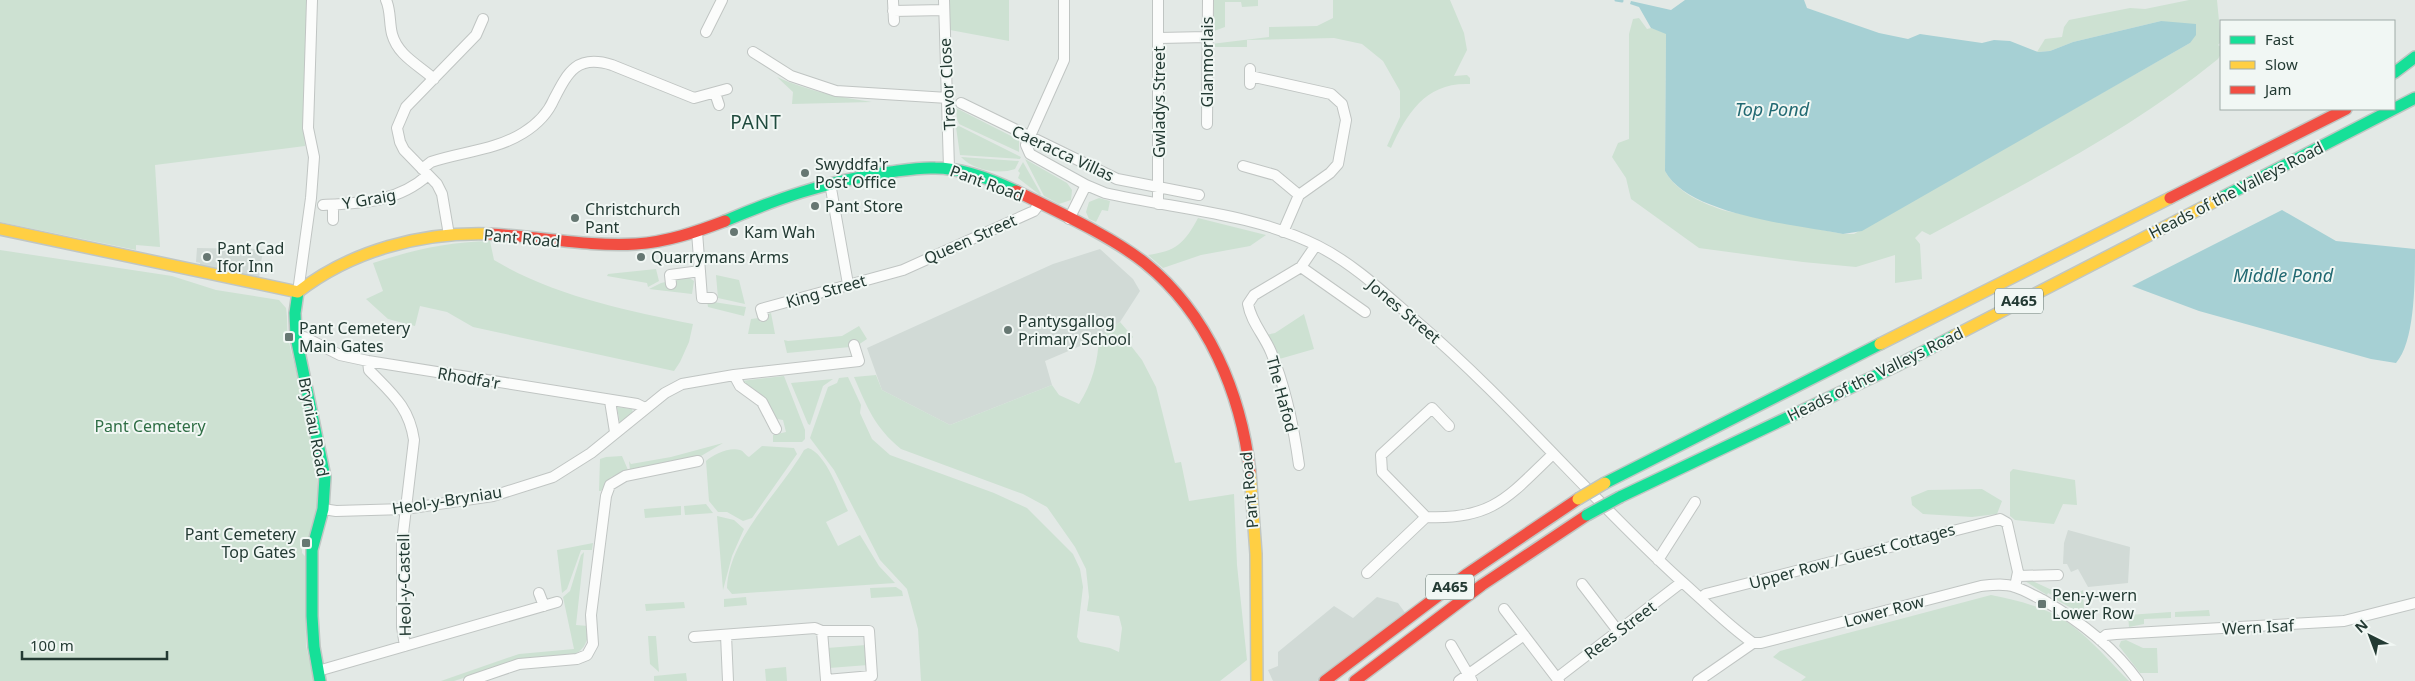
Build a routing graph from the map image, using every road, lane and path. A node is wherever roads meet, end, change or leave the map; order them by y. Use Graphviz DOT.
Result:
graph roads {
  1 [pos="312,0"];
  2 [pos="386,0"];
  3 [pos="722,0"];
  4 [pos="1064,0"];
  5 [pos="1158,0"];
  6 [pos="1208,0"];
  7 [pos="944,5"];
  8 [pos="893,11"];
  9 [pos="482,19"];
  10 [pos="706,32"];
  11 [pos="1207,37"];
  12 [pos="1158,38"];
  13 [pos="753,52"];
  14 [pos="2415,57"];
  15 [pos="2395,72"];
  16 [pos="2415,72"];
  17 [pos="1250,76"];
  18 [pos="434,79"];
  19 [pos="2395,83"];
  20 [pos="727,89"];
  21 [pos="715,93"];
  22 [pos="948,98"];
  23 [pos="2415,98"];
  24 [pos="961,103"];
  25 [pos="719,105"];
  26 [pos="2395,108"];
  27 [pos="2344,110"];
  28 [pos="2392,110"];
  29 [pos="1207,124"];
  30 [pos="1029,137"];
  31 [pos="1243,166"];
  32 [pos="949,168"];
  33 [pos="425,172"];
  34 [pos="830,183"];
  35 [pos="1086,185"];
  36 [pos="1159,189"];
  37 [pos="1199,195"];
  38 [pos="1299,195"];
  39 [pos="1040,203"];
  40 [pos="1158,204"];
  41 [pos="1069,219"];
  42 [pos="333,220"];
  43 [pos="0,230"];
  44 [pos="697,232"];
  45 [pos="1283,232"];
  46 [pos="449,235"];
  47 [pos="1316,244"];
  48 [pos="1301,267"];
  49 [pos="700,271"];
  50 [pos="898,271"];
  51 [pos="671,284"];
  52 [pos="848,284"];
  53 [pos="298,292"];
  54 [pos="712,298"];
  55 [pos="1366,312"];
  56 [pos="763,316"];
  57 [pos="296,337"];
  58 [pos="854,345"];
  59 [pos="368,361"];
  60 [pos="734,375"];
  61 [pos="610,401"];
  62 [pos="645,408"];
  63 [pos="1449,426"];
  64 [pos="776,429"];
  65 [pos="616,432"];
  66 [pos="1554,454"];
  67 [pos="698,462"];
  68 [pos="1299,465"];
  69 [pos="1695,502"];
  70 [pos="323,509"];
  71 [pos="405,509"];
  72 [pos="1426,517"];
  73 [pos="1658,560"];
  74 [pos="1367,574"];
  75 [pos="2058,575"];
  76 [pos="1682,582"];
  77 [pos="2017,582"];
  78 [pos="1582,584"];
  79 [pos="539,593"];
  80 [pos="1701,598"];
  81 [pos="557,602"];
  82 [pos="2415,603"];
  83 [pos="544,606"];
  84 [pos="1504,609"];
  85 [pos="822,631"];
  86 [pos="1618,631"];
  87 [pos="726,634"];
  88 [pos="1524,635"];
  89 [pos="694,637"];
  90 [pos="2100,640"];
  91 [pos="1753,643"];
  92 [pos="1451,645"];
  93 [pos="405,646"];
  94 [pos="319,676"];
  95 [pos="1471,677"];
  96 [pos="1558,679"];
  97 [pos="469,681"];
  98 [pos="728,681"];
  99 [pos="1257,681"];
  100 [pos="1325,681"];
  101 [pos="1355,681"];
  102 [pos="1459,681"];
  103 [pos="1698,681"];
  104 [pos="2138,681"];
  1 -- 53 [label="street"];
  2 -- 18 [label="street"];
  3 -- 10 [label="street"];
  4 -- 30 [label="street"];
  5 -- 12 [label="street, Gwladys Street"];
  6 -- 11 [label="street, Glanmorlais"];
  7 -- 8 [label="street"];
  7 -- 22 [label="street, Trevor Close"];
  9 -- 18 [label="street"];
  11 -- 12 [label="street"];
  11 -- 29 [label="street, Glanmorlais"];
  12 -- 36 [label="street, Gwladys Street"];
  13 -- 22 [label="street"];
  14 -- 15 [label="main road"];
  16 -- 19 [label="main road"];
  17 -- 38 [label="street"];
  18 -- 33 [label="street"];
  20 -- 21 [label="street, Y Graig"];
  21 -- 25 [label="street"];
  21 -- 33 [label="street, Y Graig"];
  22 -- 32 [label="street, Trevor Close"];
  23 -- 26 [label="main road, Heads of the Valleys Road / A465, bridge"];
  24 -- 30 [label="street, Caeracca Villas"];
  27 -- 100 [label="main road, Heads of the Valleys Road / A465, bridge"];
  28 -- 101 [label="main road, Heads of the Valleys Road / A465, bridge"];
  30 -- 35 [label="street, Jones Street"];
  30 -- 36 [label="street, Caeracca Villas"];
  31 -- 38 [label="street"];
  32 -- 34 [label="main road, Pant Road"];
  32 -- 39 [label="main road, Pant Road"];
  33 -- 42 [label="street, Y Graig"];
  33 -- 46 [label="street"];
  34 -- 44 [label="main road, Pant Road"];
  34 -- 52 [label="street"];
  35 -- 40 [label="street, Jones Street"];
  35 -- 41 [label="street"];
  36 -- 37 [label="street, Caeracca Villas"];
  36 -- 40 [label="street, Gwladys Street"];
  38 -- 45 [label="street"];
  39 -- 41 [label="main road, Pant Road"];
  39 -- 50 [label="street, Queen Street"];
  40 -- 45 [label="street, Jones Street"];
  41 -- 99 [label="main road, Pant Road"];
  43 -- 53 [label="main road"];
  44 -- 46 [label="main road, Pant Road"];
  44 -- 49 [label="street"];
  45 -- 47 [label="street, Jones Street"];
  46 -- 53 [label="main road, Pant Road"];
  47 -- 48 [label="street, The Hafod"];
  47 -- 66 [label="street, Jones Street"];
  48 -- 55 [label="street"];
  48 -- 68 [label="street, The Hafod"];
  49 -- 51 [label="street"];
  49 -- 54 [label="street"];
  50 -- 52 [label="street, King Street"];
  52 -- 56 [label="street, King Street"];
  53 -- 57 [label="main road, Bryniau Road"];
  57 -- 59 [label="street, Rhodfa'r"];
  57 -- 70 [label="main road, Bryniau Road"];
  58 -- 60 [label="street, Heol-y-Bryniau"];
  59 -- 61 [label="street, Rhodfa'r"];
  59 -- 71 [label="street, Heol-y-Castell"];
  60 -- 62 [label="street, Heol-y-Bryniau"];
  60 -- 64 [label="street"];
  61 -- 62 [label="street, Rhodfa'r"];
  61 -- 65 [label="street"];
  62 -- 65 [label="street, Heol-y-Bryniau"];
  63 -- 72 [label="street"];
  65 -- 71 [label="street, Heol-y-Bryniau"];
  66 -- 72 [label="street"];
  66 -- 73 [label="street, Jones Street"];
  67 -- 97 [label="street"];
  69 -- 73 [label="street"];
  70 -- 71 [label="street, Heol-y-Bryniau"];
  70 -- 94 [label="main road, Bryniau Road"];
  71 -- 93 [label="street, Heol-y-Castell"];
  72 -- 74 [label="street"];
  73 -- 76 [label="street, Jones Street"];
  75 -- 77 [label="street, Lower Row"];
  76 -- 80 [label="street, Jones Street"];
  76 -- 86 [label="street, Rees Street"];
  77 -- 80 [label="street, Upper Row / Guest Cottages"];
  77 -- 90 [label="street"];
  77 -- 91 [label="street, Lower Row"];
  78 -- 86 [label="street"];
  79 -- 83 [label="street"];
  80 -- 91 [label="street, Jones Street"];
  81 -- 83 [label="street"];
  82 -- 90 [label="street, Wern Isaf"];
  83 -- 93 [label="street"];
  84 -- 88 [label="street"];
  85 -- 85 [label="street"];
  85 -- 87 [label="street"];
  86 -- 96 [label="street, Rees Street"];
  87 -- 89 [label="street"];
  87 -- 98 [label="street"];
  88 -- 95 [label="street"];
  88 -- 96 [label="street"];
  90 -- 104 [label="street"];
  91 -- 103 [label="street"];
  92 -- 95 [label="street"];
  93 -- 94 [label="street"];
  95 -- 102 [label="street"];
}
